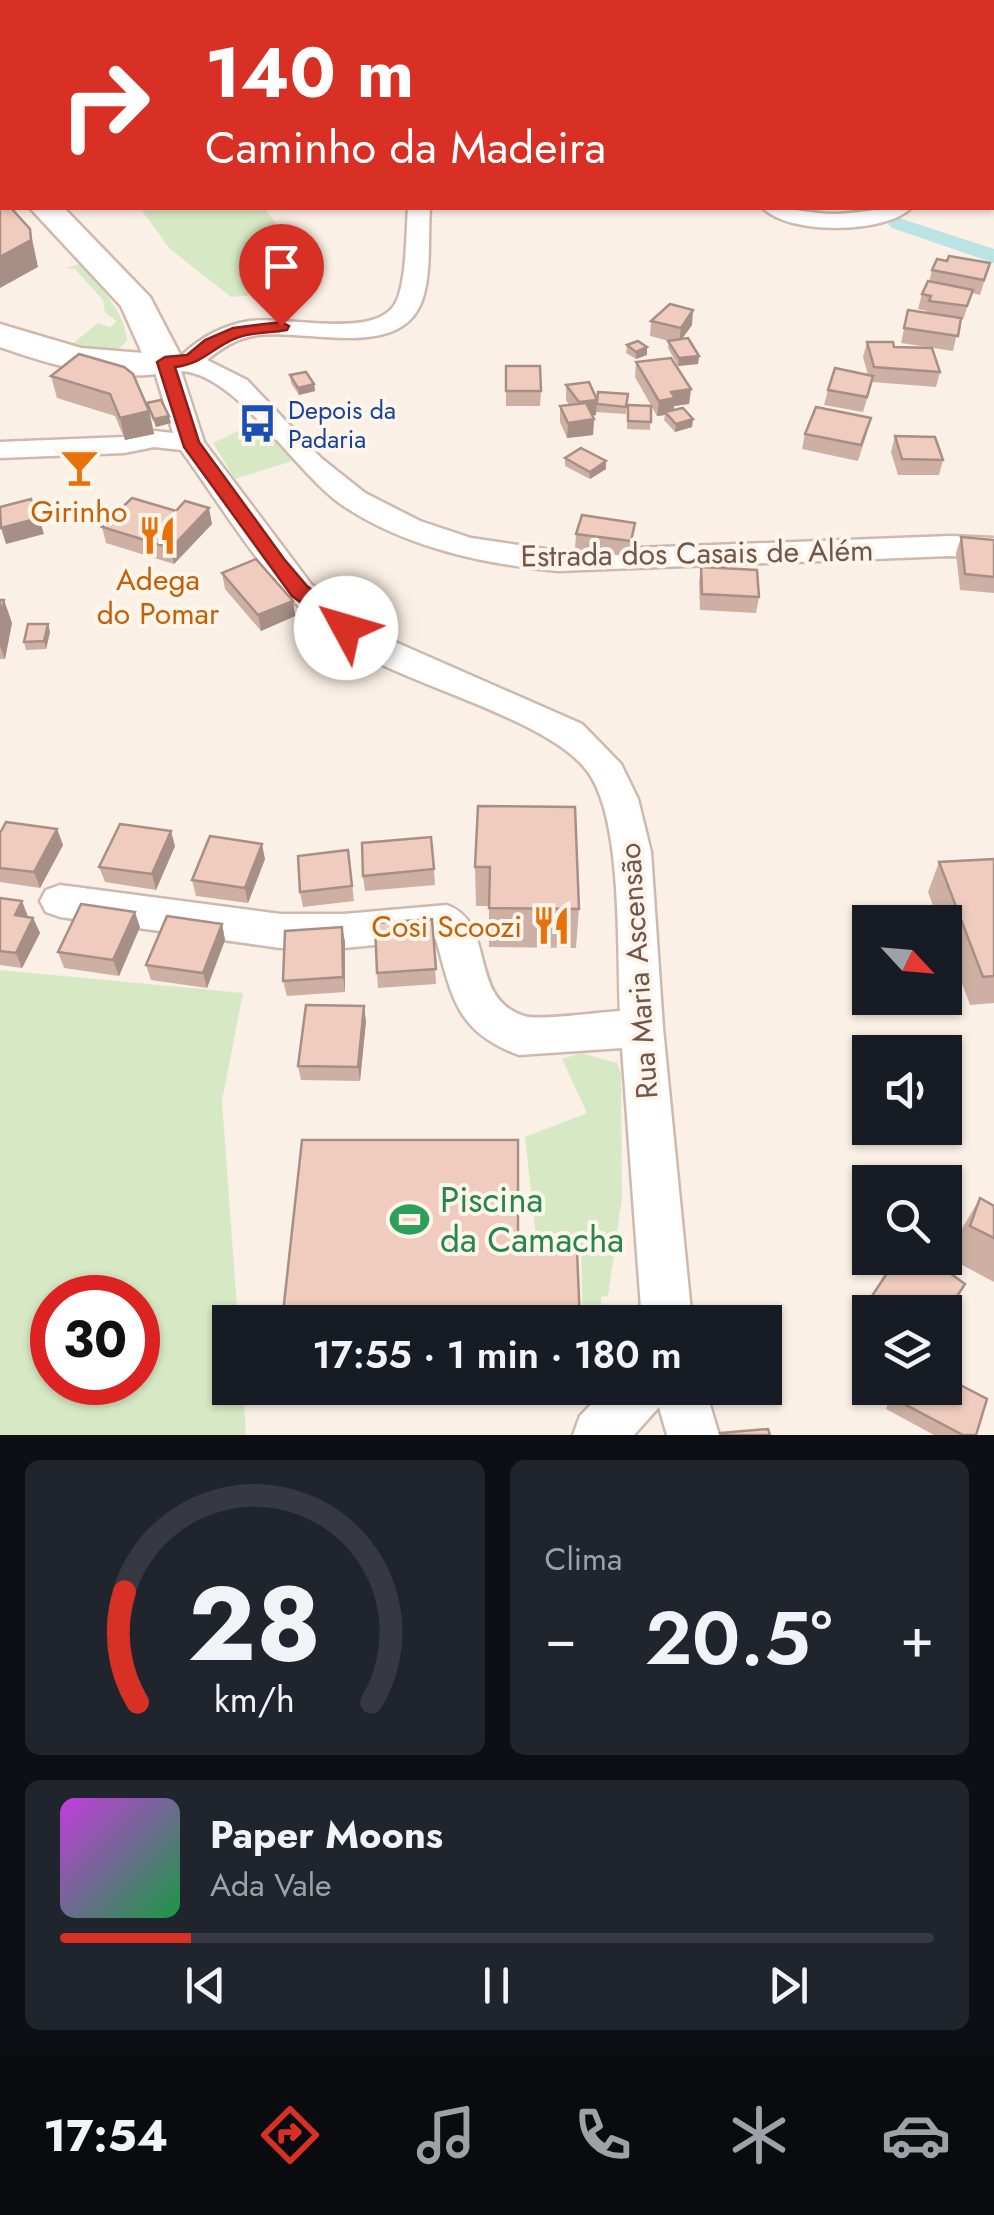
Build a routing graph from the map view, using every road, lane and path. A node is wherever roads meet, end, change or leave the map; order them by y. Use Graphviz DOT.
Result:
graph roads {
  1 [pos="48,210"];
  2 [pos="420,210"];
  3 [pos="780,210"];
  4 [pos="894,210"];
  5 [pos="0,335"];
  6 [pos="179,361"];
  7 [pos="190,443"];
  8 [pos="0,450"];
  9 [pos="994,548"];
  10 [pos="60,901"];
  11 [pos="642,1028"];
  12 [pos="666,1305"];
  13 [pos="626,1405"];
  14 [pos="684,1405"];
  15 [pos="599,1435"];
  16 [pos="693,1435"];
  1 -- 6 [label="main road"];
  2 -- 6 [label="street"];
  3 -- 4 [label="street"];
  5 -- 6 [label="main road"];
  6 -- 7 [label="street, Rua Maria Ascensão"];
  6 -- 9 [label="street, Estrada dos Casais de Além"];
  7 -- 8 [label="street"];
  7 -- 11 [label="street, Rua Maria Ascensão"];
  10 -- 11 [label="street"];
  11 -- 12 [label="street, Rua Maria Ascensão"];
  13 -- 15 [label="street"];
  14 -- 16 [label="street"];
}
